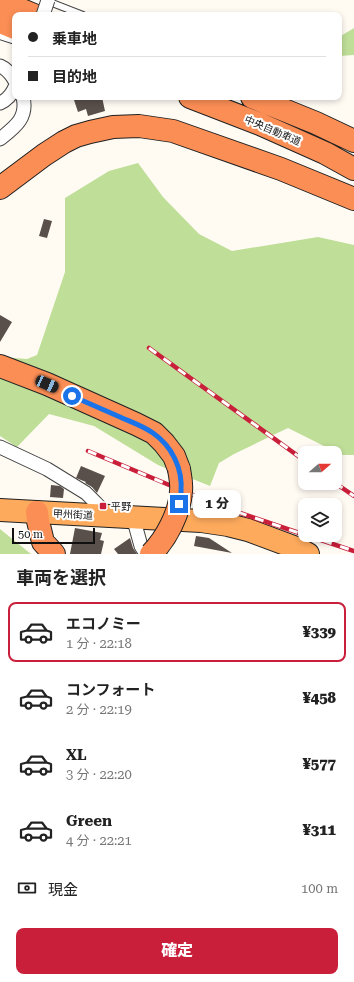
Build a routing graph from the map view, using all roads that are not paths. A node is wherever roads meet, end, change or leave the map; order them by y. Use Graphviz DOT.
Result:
graph roads {
  1 [pos="47,0"];
  2 [pos="0,1"];
  3 [pos="27,12"];
  4 [pos="44,12"];
  5 [pos="76,12"];
  6 [pos="0,22"];
  7 [pos="12,27"];
  8 [pos="0,36"];
  9 [pos="12,40"];
  10 [pos="0,66"];
  11 [pos="12,76"];
  12 [pos="12,93"];
  13 [pos="21,100"];
  14 [pos="197,100"];
  15 [pos="259,100"];
  16 [pos="0,103"];
  17 [pos="298,110"];
  18 [pos="316,123"];
  19 [pos="0,139"];
  20 [pos="354,141"];
  21 [pos="354,169"];
  22 [pos="0,188"];
  23 [pos="354,199"];
  24 [pos="0,366"];
  25 [pos="0,447"];
  26 [pos="0,510"];
  27 [pos="38,512"];
  28 [pos="108,516"];
  29 [pos="133,517"];
  30 [pos="54,554"];
  31 [pos="146,554"];
  32 [pos="151,554"];
  33 [pos="308,554"];
  1 -- 4 [label="street, bridge"];
  1 -- 5 [label="lane"];
  2 -- 3 [label="highway"];
  6 -- 7 [label="highway"];
  8 -- 9 [label="lane"];
  10 -- 11 [label="street"];
  12 -- 16 [label="street"];
  13 -- 19 [label="street"];
  14 -- 21 [label="highway, 中央自動車道"];
  15 -- 18 [label="highway"];
  17 -- 18 [label="lane"];
  18 -- 20 [label="highway"];
  22 -- 23 [label="highway"];
  24 -- 32 [label="highway, bridge"];
  25 -- 28 [label="street"];
  26 -- 27 [label="highway, 甲州街道"];
  27 -- 28 [label="highway, 甲州街道"];
  27 -- 30 [label="highway"];
  28 -- 29 [label="highway, 甲州街道"];
  29 -- 31 [label="street"];
  29 -- 33 [label="highway, 甲州街道"];
}
